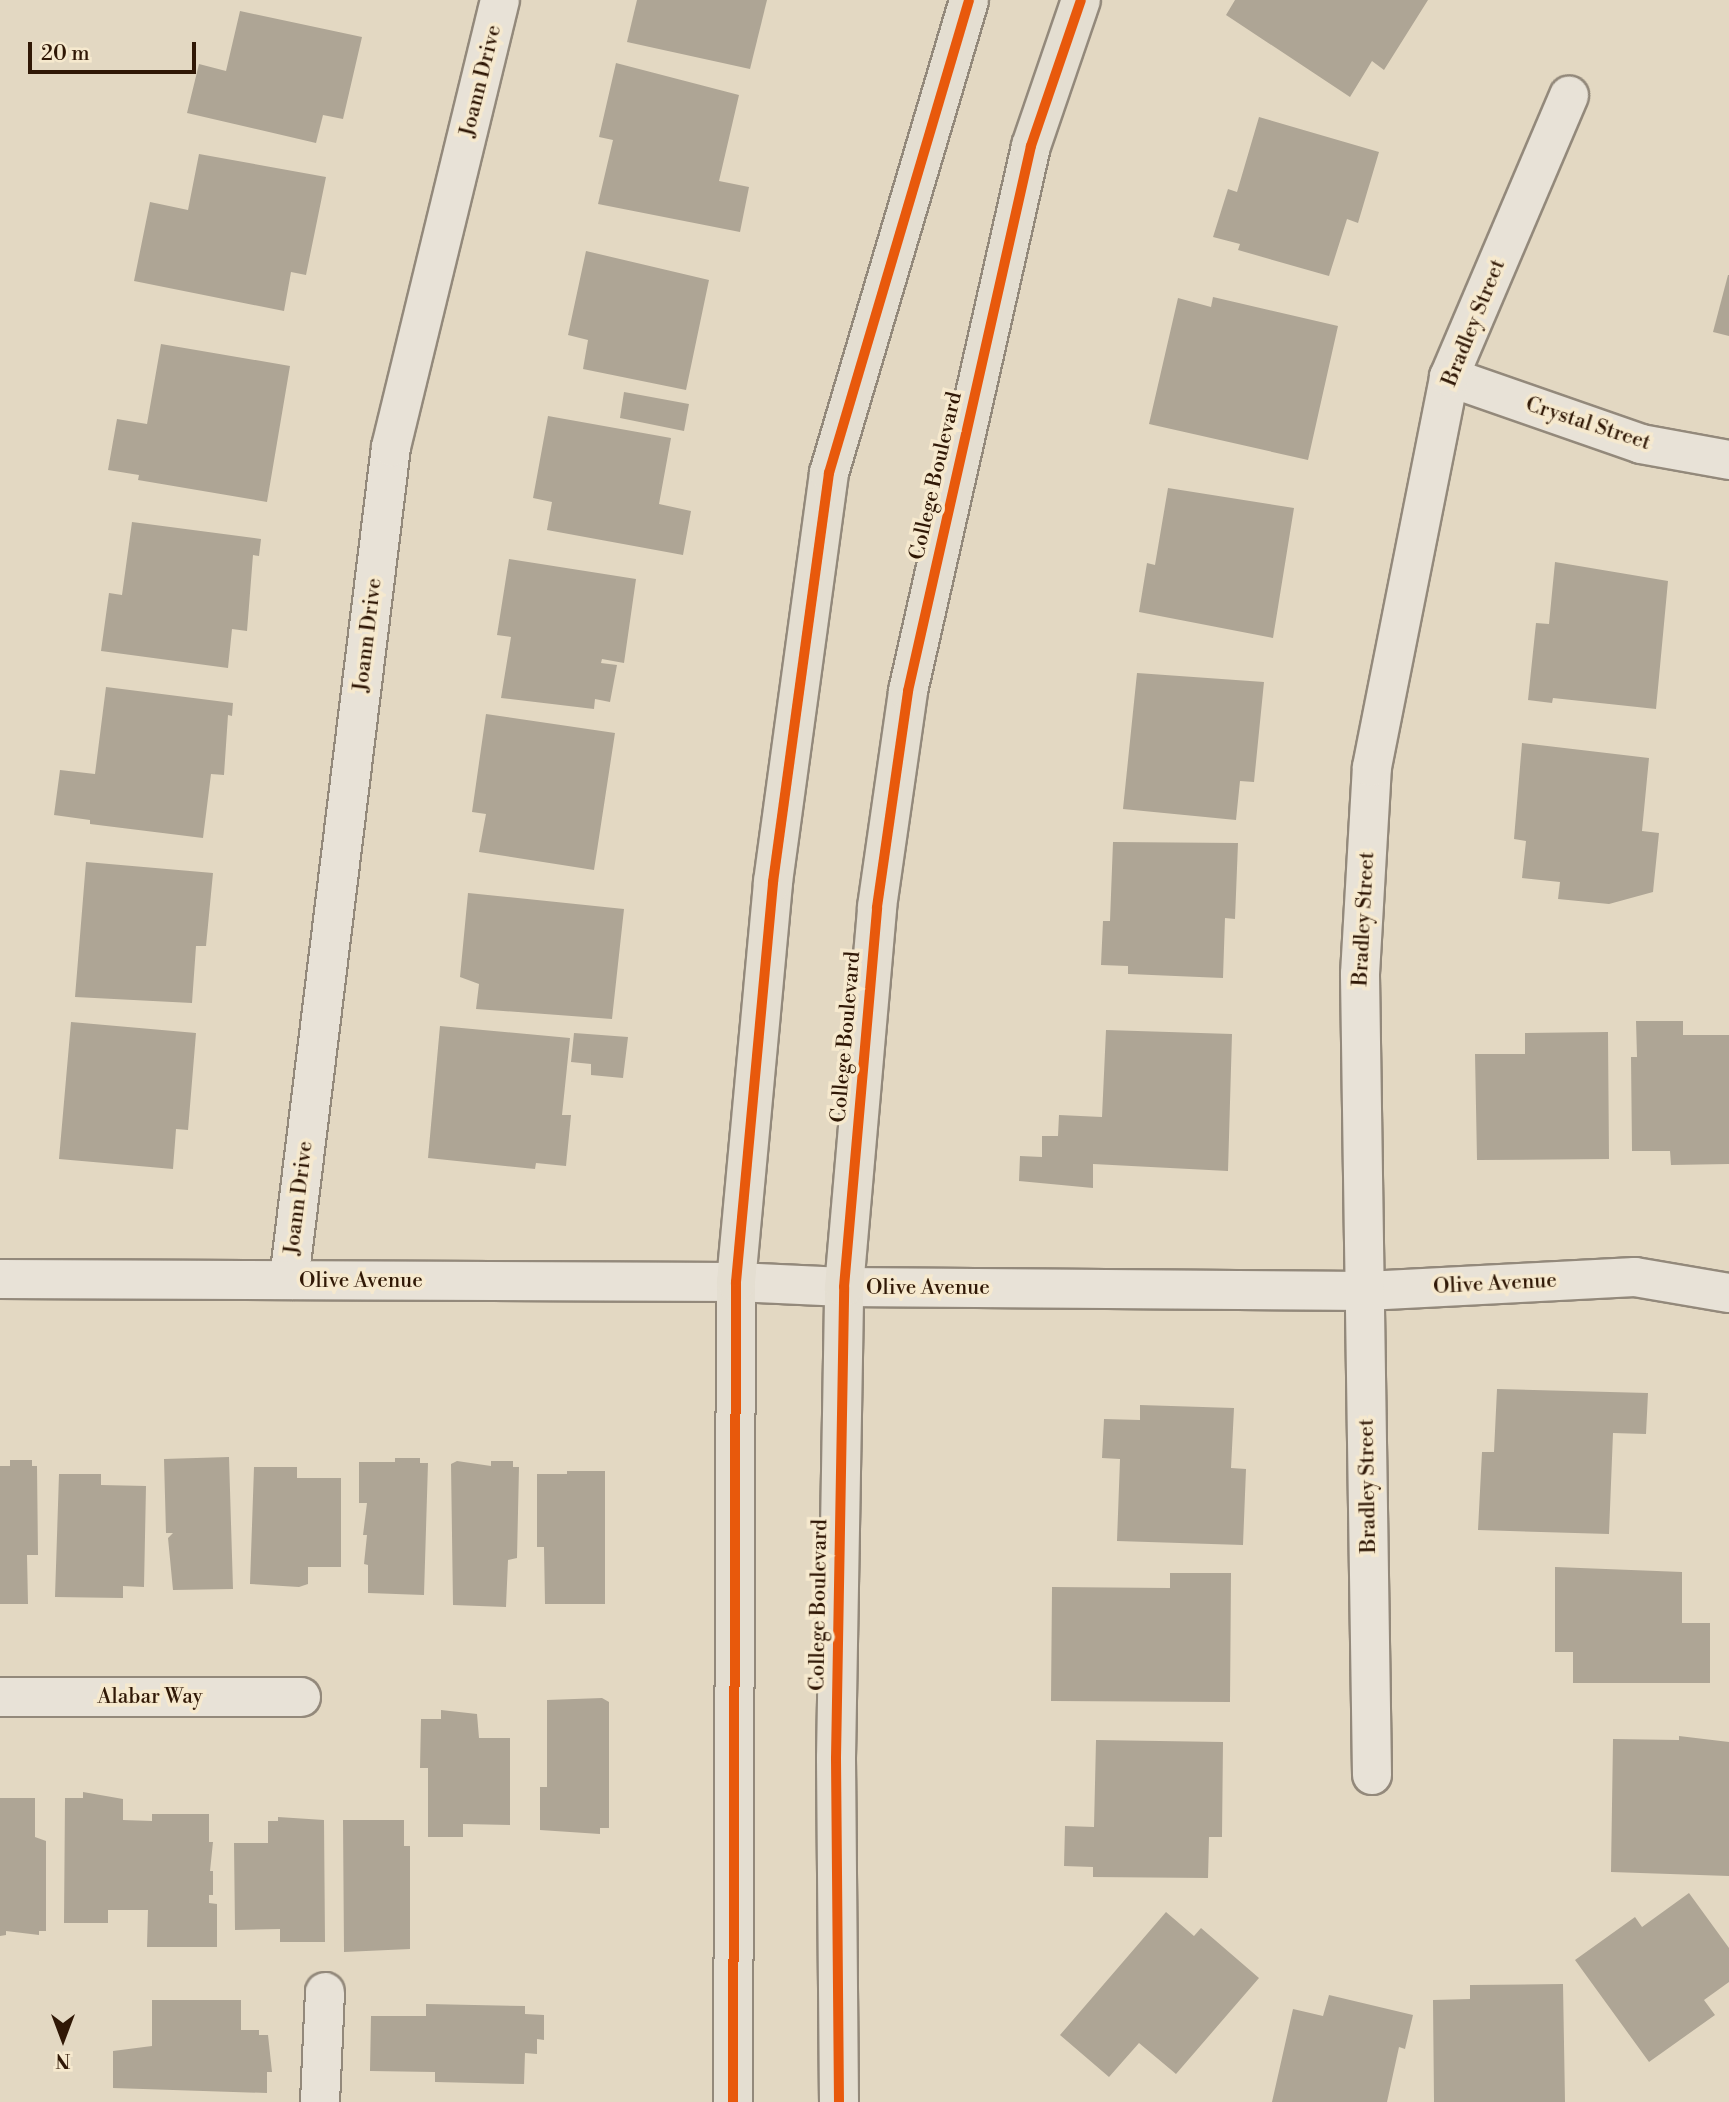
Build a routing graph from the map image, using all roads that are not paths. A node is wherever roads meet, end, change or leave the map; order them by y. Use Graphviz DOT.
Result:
graph roads {
  1 [pos="500,0"];
  2 [pos="969,0"];
  3 [pos="1081,0"];
  4 [pos="1569,95"];
  5 [pos="1450,376"];
  6 [pos="1729,460"];
  7 [pos="0,1279"];
  8 [pos="289,1280"];
  9 [pos="736,1282"];
  10 [pos="844,1287"];
  11 [pos="1366,1291"];
  12 [pos="1729,1293"];
  13 [pos="0,1696"];
  14 [pos="300,1696"];
  15 [pos="1372,1775"];
  16 [pos="325,1992"];
  17 [pos="320,2102"];
  18 [pos="733,2102"];
  19 [pos="839,2102"];
  1 -- 8 [label="street, Joann Drive"];
  2 -- 9 [label="main road"];
  3 -- 10 [label="main road, College Boulevard"];
  4 -- 5 [label="street, Bradley Street"];
  5 -- 6 [label="street, Crystal Street"];
  5 -- 11 [label="street, Bradley Street"];
  7 -- 8 [label="street, Olive Avenue"];
  8 -- 9 [label="street, Olive Avenue"];
  9 -- 10 [label="street, Olive Avenue"];
  9 -- 18 [label="main road"];
  10 -- 11 [label="street, Olive Avenue"];
  10 -- 19 [label="main road, College Boulevard"];
  11 -- 12 [label="street, Olive Avenue"];
  11 -- 15 [label="street, Bradley Street"];
  13 -- 14 [label="street, Alabar Way"];
  16 -- 17 [label="street"];
}
